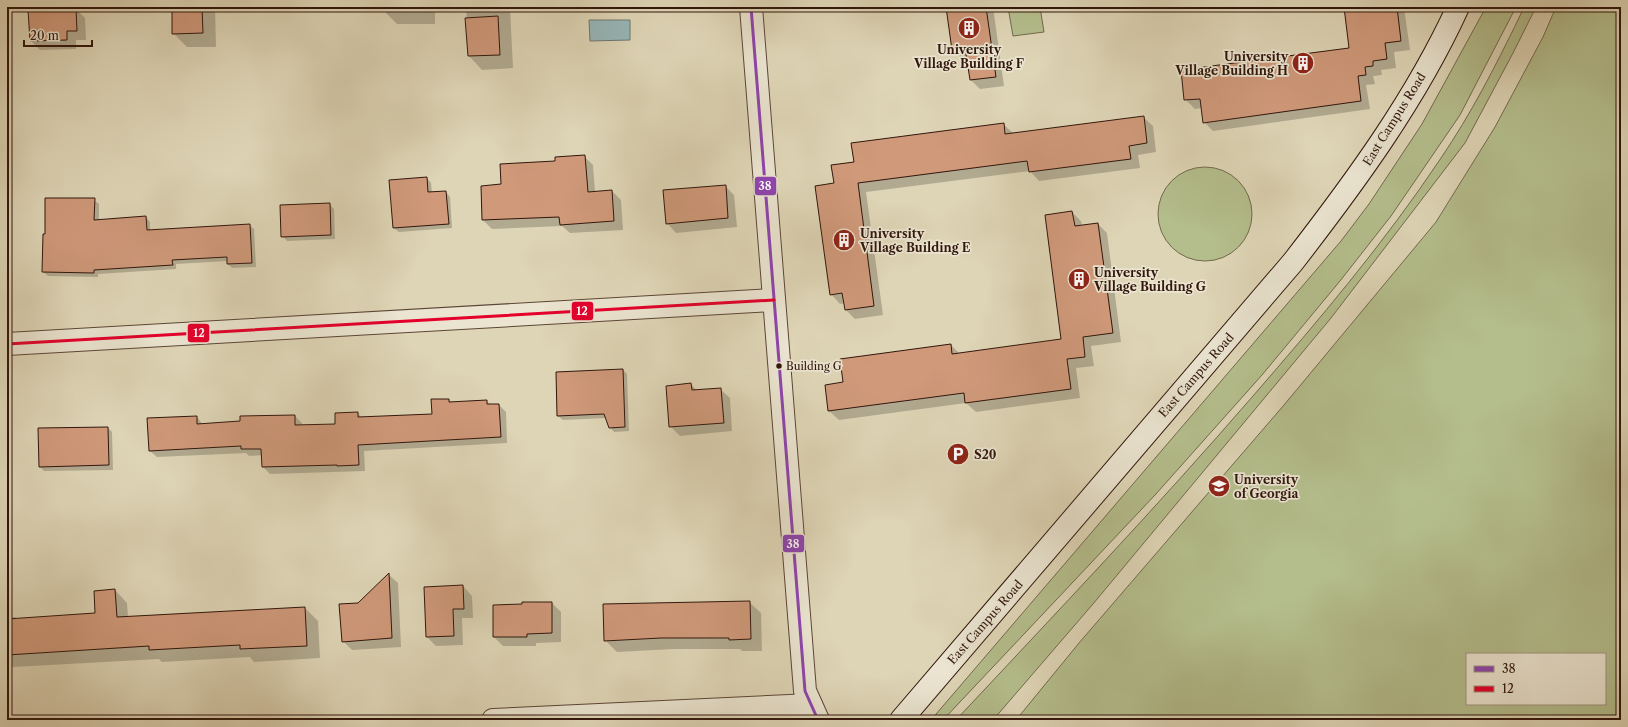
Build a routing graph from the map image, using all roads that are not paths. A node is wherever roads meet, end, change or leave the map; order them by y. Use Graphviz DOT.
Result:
graph roads {
  1 [pos="751,7"];
  2 [pos="1458,7"];
  3 [pos="774,300"];
  4 [pos="7,344"];
  5 [pos="814,713"];
  6 [pos="493,720"];
  7 [pos="901,720"];
  1 -- 3 [label="street"];
  2 -- 7 [label="street, East Campus Road"];
  3 -- 4 [label="street"];
  3 -- 5 [label="street"];
  5 -- 6 [label="street"];
}
